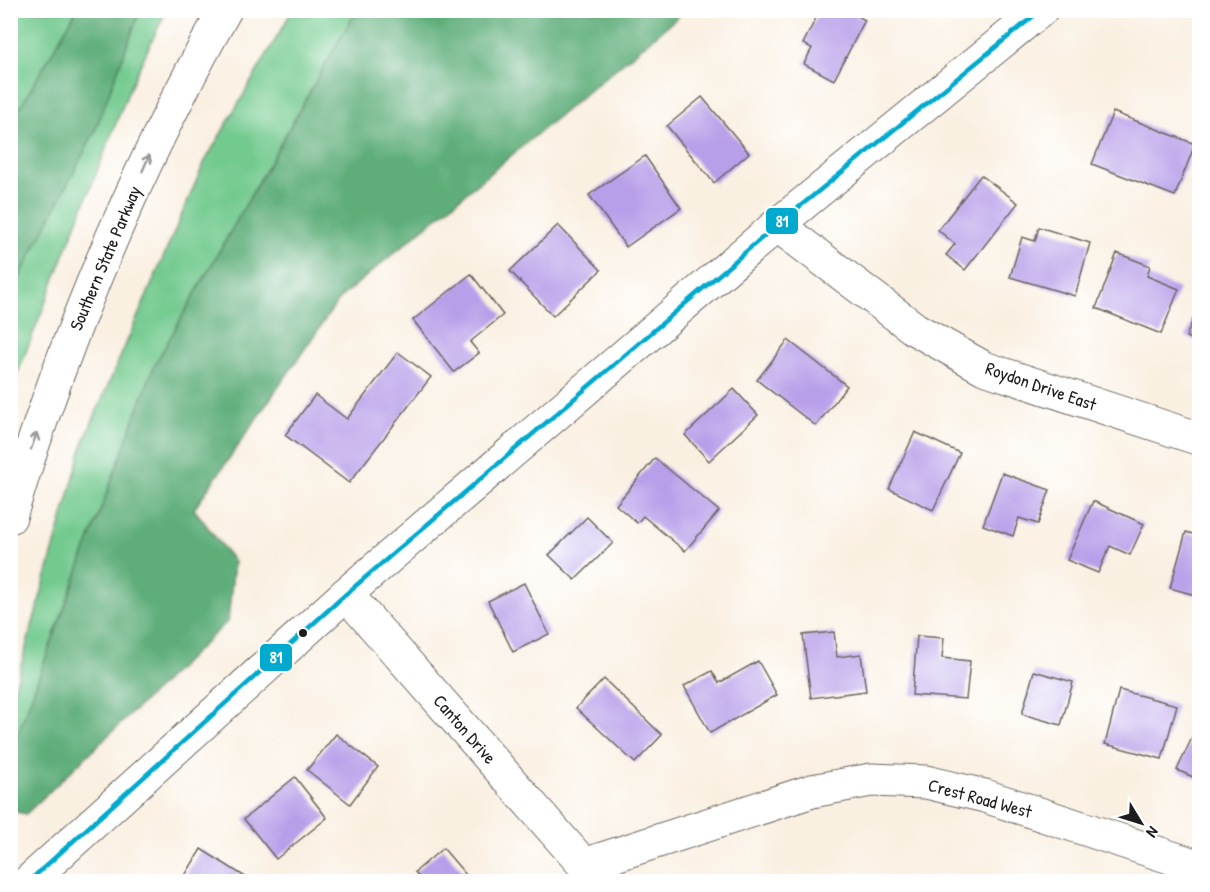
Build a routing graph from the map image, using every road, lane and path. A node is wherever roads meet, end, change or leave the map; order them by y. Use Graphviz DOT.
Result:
graph roads {
  1 [pos="225,10"];
  2 [pos="1041,10"];
  3 [pos="777,225"];
  4 [pos="1200,439"];
  5 [pos="10,517"];
  6 [pos="346,594"];
  7 [pos="1200,867"];
  8 [pos="581,873"];
  9 [pos="28,882"];
  5 -- 1 [label="main road, Southern State Parkway, one-way"];
  2 -- 3 [label="main road"];
  3 -- 4 [label="main road, Roydon Drive East"];
  3 -- 6 [label="main road"];
  6 -- 8 [label="main road, Canton Drive"];
  6 -- 9 [label="main road"];
  7 -- 8 [label="main road, Crest Road West"];
}
